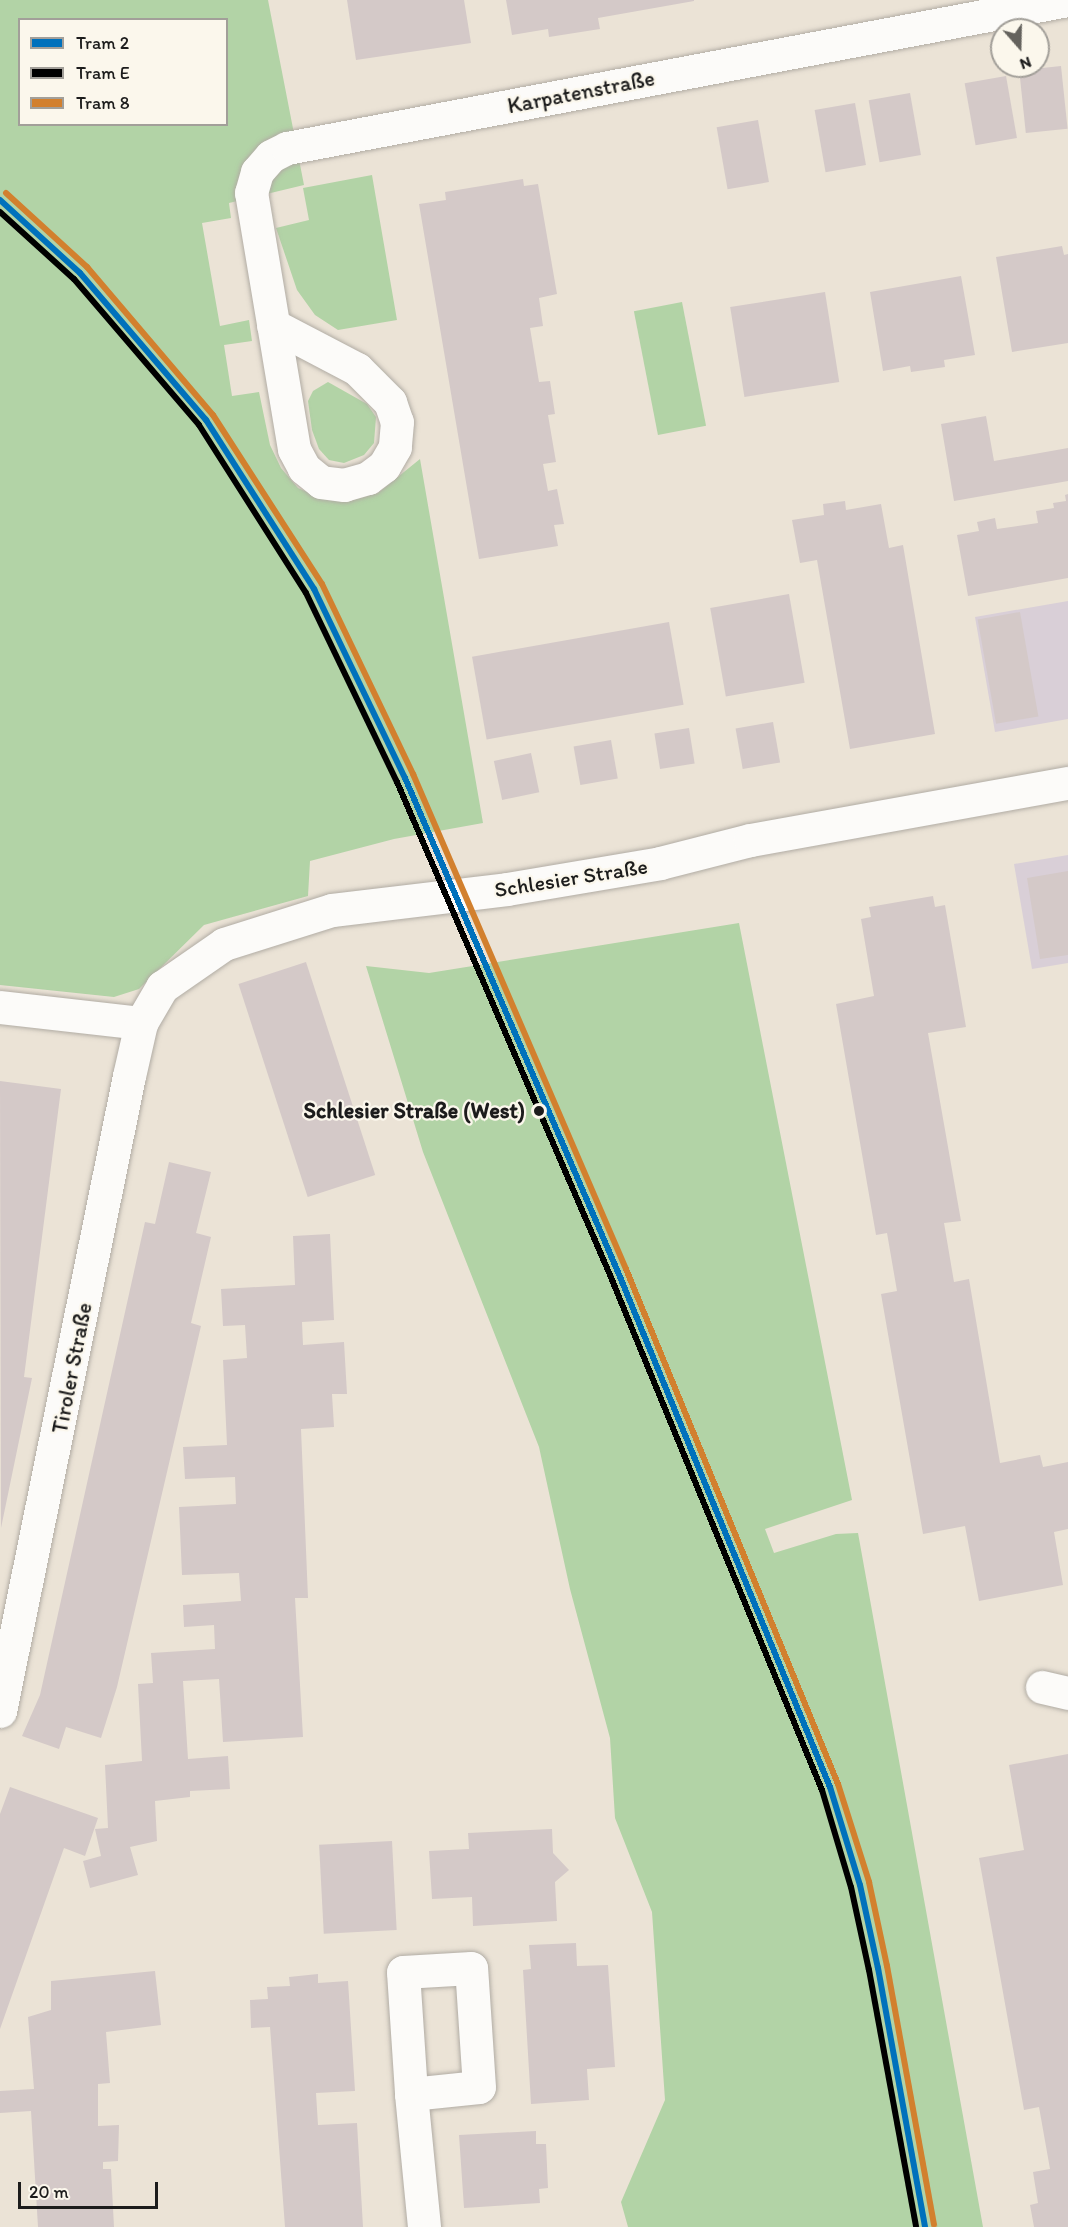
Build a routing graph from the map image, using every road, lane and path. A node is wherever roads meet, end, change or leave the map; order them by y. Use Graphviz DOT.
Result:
graph roads {
  1 [pos="1067,0"];
  2 [pos="273,325"];
  3 [pos="1068,783"];
  4 [pos="0,1007"];
  5 [pos="141,1023"];
  6 [pos="0,1711"];
  7 [pos="411,2094"];
  8 [pos="424,2227"];
  1 -- 2 [label="street, Karpatenstraße"];
  2 -- 2 [label="street, Karpatenstraße"];
  3 -- 5 [label="street, Schlesier Straße"];
  4 -- 5 [label="street"];
  5 -- 6 [label="street, Tiroler Straße"];
  7 -- 8 [label="street"];
}
